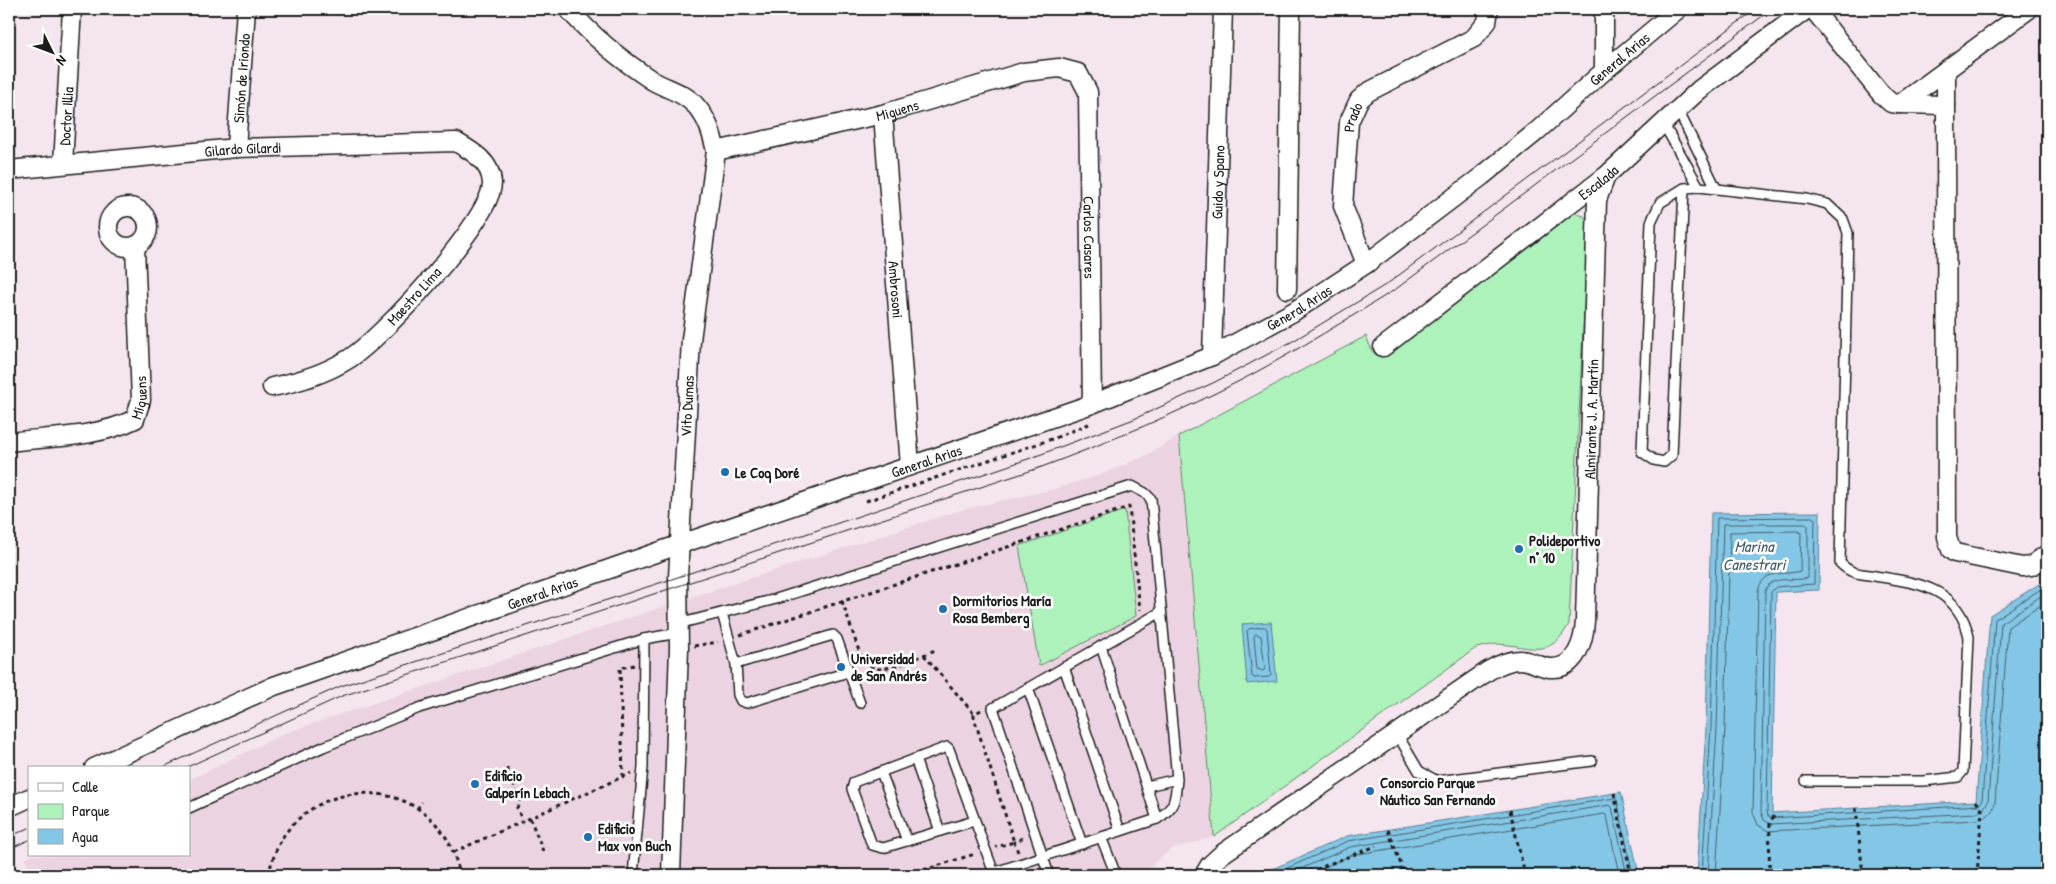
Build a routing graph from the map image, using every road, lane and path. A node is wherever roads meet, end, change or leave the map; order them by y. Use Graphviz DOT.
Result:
graph roads {
  1 [pos="72,9"];
  2 [pos="246,9"];
  3 [pos="568,9"];
  4 [pos="1223,9"];
  5 [pos="1291,9"];
  6 [pos="1489,9"];
  7 [pos="1604,9"];
  8 [pos="1678,9"];
  9 [pos="1807,9"];
  10 [pos="1813,9"];
  11 [pos="2029,9"];
  12 [pos="1946,70"];
  13 [pos="1604,71"];
  14 [pos="1078,73"];
  15 [pos="1900,104"];
  16 [pos="1946,104"];
  17 [pos="1678,110"];
  18 [pos="883,114"];
  19 [pos="1663,123"];
  20 [pos="236,148"];
  21 [pos="716,151"];
  22 [pos="476,153"];
  23 [pos="64,164"];
  24 [pos="9,170"];
  25 [pos="1606,176"];
  26 [pos="1699,187"];
  27 [pos="1684,188"];
  28 [pos="1716,188"];
  29 [pos="135,246"];
  30 [pos="1366,264"];
  31 [pos="1287,289"];
  32 [pos="1383,347"];
  33 [pos="1212,356"];
  34 [pos="272,387"];
  35 [pos="1092,404"];
  36 [pos="9,442"];
  37 [pos="910,466"];
  38 [pos="681,544"];
  39 [pos="2047,554"];
  40 [pos="842,601"];
  41 [pos="1161,612"];
  42 [pos="722,613"];
  43 [pos="1141,617"];
  44 [pos="679,635"];
  45 [pos="729,638"];
  46 [pos="644,639"];
  47 [pos="1101,646"];
  48 [pos="935,650"];
  49 [pos="924,655"];
  50 [pos="644,663"];
  51 [pos="736,664"];
  52 [pos="1064,668"];
  53 [pos="848,672"];
  54 [pos="1028,688"];
  55 [pos="860,704"];
  56 [pos="983,709"];
  57 [pos="974,714"];
  58 [pos="1397,734"];
  59 [pos="915,759"];
  60 [pos="1592,761"];
  61 [pos="98,766"];
  62 [pos="643,767"];
  63 [pos="508,768"];
  64 [pos="881,772"];
  65 [pos="623,776"];
  66 [pos="1177,779"];
  67 [pos="1806,781"];
  68 [pos="1147,786"];
  69 [pos="1614,793"];
  70 [pos="28,798"];
  71 [pos="1976,801"];
  72 [pos="422,802"];
  73 [pos="9,807"];
  74 [pos="190,808"];
  75 [pos="1856,808"];
  76 [pos="417,809"];
  77 [pos="1510,810"];
  78 [pos="1776,813"];
  79 [pos="530,818"];
  80 [pos="1157,819"];
  81 [pos="522,820"];
  82 [pos="974,821"];
  83 [pos="1388,830"];
  84 [pos="940,831"];
  85 [pos="1120,831"];
  86 [pos="1035,833"];
  87 [pos="1101,837"];
  88 [pos="907,841"];
  89 [pos="1014,842"];
  90 [pos="1082,844"];
  91 [pos="1376,846"];
  92 [pos="543,851"];
  93 [pos="985,851"];
  94 [pos="454,852"];
  95 [pos="1043,856"];
  96 [pos="1022,864"];
  97 [pos="1270,871"];
  98 [pos="990,874"];
  99 [pos="268,875"];
  100 [pos="460,875"];
  101 [pos="633,875"];
  102 [pos="671,875"];
  103 [pos="908,875"];
  104 [pos="1049,875"];
  105 [pos="1116,875"];
  106 [pos="1204,875"];
  107 [pos="1272,875"];
  108 [pos="1301,875"];
  109 [pos="1405,875"];
  110 [pos="1526,875"];
  111 [pos="1631,875"];
  112 [pos="1769,875"];
  113 [pos="1863,875"];
  114 [pos="1977,875"];
  1 -- 23 [label="street, Doctor Illia"];
  2 -- 20 [label="street, Simón de Iriondo"];
  3 -- 21 [label="street, Vito Dumas"];
  4 -- 33 [label="street, Guido y Spano"];
  5 -- 31 [label="street"];
  6 -- 30 [label="street, Prado"];
  7 -- 13 [label="street"];
  8 -- 13 [label="street, General Arias"];
  9 -- 17 [label="street, Escalada"];
  10 -- 15 [label="street"];
  11 -- 12 [label="street"];
  12 -- 15 [label="street"];
  12 -- 16 [label="street"];
  13 -- 30 [label="street, General Arias"];
  14 -- 18 [label="street, Miguens"];
  14 -- 35 [label="street, Carlos Casares"];
  15 -- 16 [label="street"];
  16 -- 39 [label="street"];
  17 -- 19 [label="street, Escalada"];
  17 -- 28 [label="lane"];
  18 -- 21 [label="street, Miguens"];
  18 -- 37 [label="street, Ambrosoni"];
  19 -- 25 [label="street, Escalada"];
  19 -- 26 [label="lane"];
  20 -- 22 [label="street, Gilardo Gilardi"];
  20 -- 23 [label="street, Gilardo Gilardi"];
  21 -- 38 [label="street, Vito Dumas"];
  22 -- 34 [label="street, Maestro Lima"];
  23 -- 24 [label="street, Gilardo Gilardi"];
  25 -- 32 [label="street, Escalada"];
  25 -- 58 [label="street, Almirante J. A. Martín"];
  26 -- 27 [label="lane"];
  26 -- 28 [label="lane"];
  27 -- 27 [label="lane"];
  28 -- 67 [label="lane"];
  29 -- 36 [label="street, Miguens"];
  30 -- 33 [label="street, General Arias"];
  33 -- 35 [label="street, General Arias"];
  35 -- 37 [label="street, General Arias"];
  37 -- 38 [label="street, General Arias"];
  38 -- 44 [label="street, Vito Dumas"];
  38 -- 61 [label="street, General Arias"];
  40 -- 43 [label="path"];
  40 -- 45 [label="path"];
  40 -- 49 [label="path"];
  41 -- 42 [label="lane"];
  41 -- 47 [label="lane"];
  41 -- 66 [label="lane"];
  42 -- 44 [label="lane"];
  42 -- 45 [label="lane"];
  44 -- 45 [label="path"];
  44 -- 46 [label="lane"];
  44 -- 102 [label="street, Vito Dumas"];
  45 -- 51 [label="lane"];
  46 -- 50 [label="lane"];
  46 -- 74 [label="lane"];
  47 -- 52 [label="lane"];
  47 -- 68 [label="lane"];
  48 -- 49 [label="path"];
  49 -- 57 [label="path"];
  50 -- 62 [label="lane"];
  50 -- 65 [label="path"];
  51 -- 53 [label="lane"];
  51 -- 53 [label="lane"];
  52 -- 54 [label="lane"];
  52 -- 85 [label="lane"];
  53 -- 55 [label="lane"];
  54 -- 86 [label="lane"];
  54 -- 90 [label="lane"];
  56 -- 57 [label="path"];
  57 -- 89 [label="path"];
  58 -- 60 [label="lane"];
  58 -- 106 [label="street"];
  59 -- 64 [label="lane"];
  59 -- 82 [label="lane"];
  59 -- 84 [label="lane"];
  62 -- 65 [label="path"];
  62 -- 101 [label="lane"];
  63 -- 81 [label="path"];
  64 -- 88 [label="lane"];
  64 -- 88 [label="lane"];
  65 -- 79 [label="path"];
  66 -- 68 [label="lane"];
  66 -- 80 [label="lane"];
  68 -- 80 [label="lane"];
  69 -- 111 [label="path"];
  70 -- 73 [label="street"];
  71 -- 114 [label="path"];
  72 -- 76 [label="path"];
  75 -- 113 [label="path"];
  76 -- 94 [label="path"];
  76 -- 99 [label="path"];
  77 -- 110 [label="path"];
  78 -- 112 [label="path"];
  79 -- 81 [label="path"];
  79 -- 92 [label="path"];
  80 -- 85 [label="lane"];
  81 -- 94 [label="path"];
  82 -- 84 [label="lane"];
  82 -- 93 [label="lane"];
  83 -- 109 [label="path"];
  84 -- 88 [label="lane"];
  85 -- 87 [label="lane"];
  86 -- 89 [label="path"];
  86 -- 95 [label="lane"];
  87 -- 90 [label="lane"];
  87 -- 105 [label="lane"];
  89 -- 93 [label="path"];
  89 -- 96 [label="path"];
  90 -- 95 [label="lane"];
  91 -- 108 [label="path"];
  93 -- 98 [label="lane"];
  93 -- 103 [label="path"];
  94 -- 100 [label="path"];
  95 -- 96 [label="lane"];
  95 -- 104 [label="lane"];
  96 -- 98 [label="lane"];
  97 -- 107 [label="path"];
}
